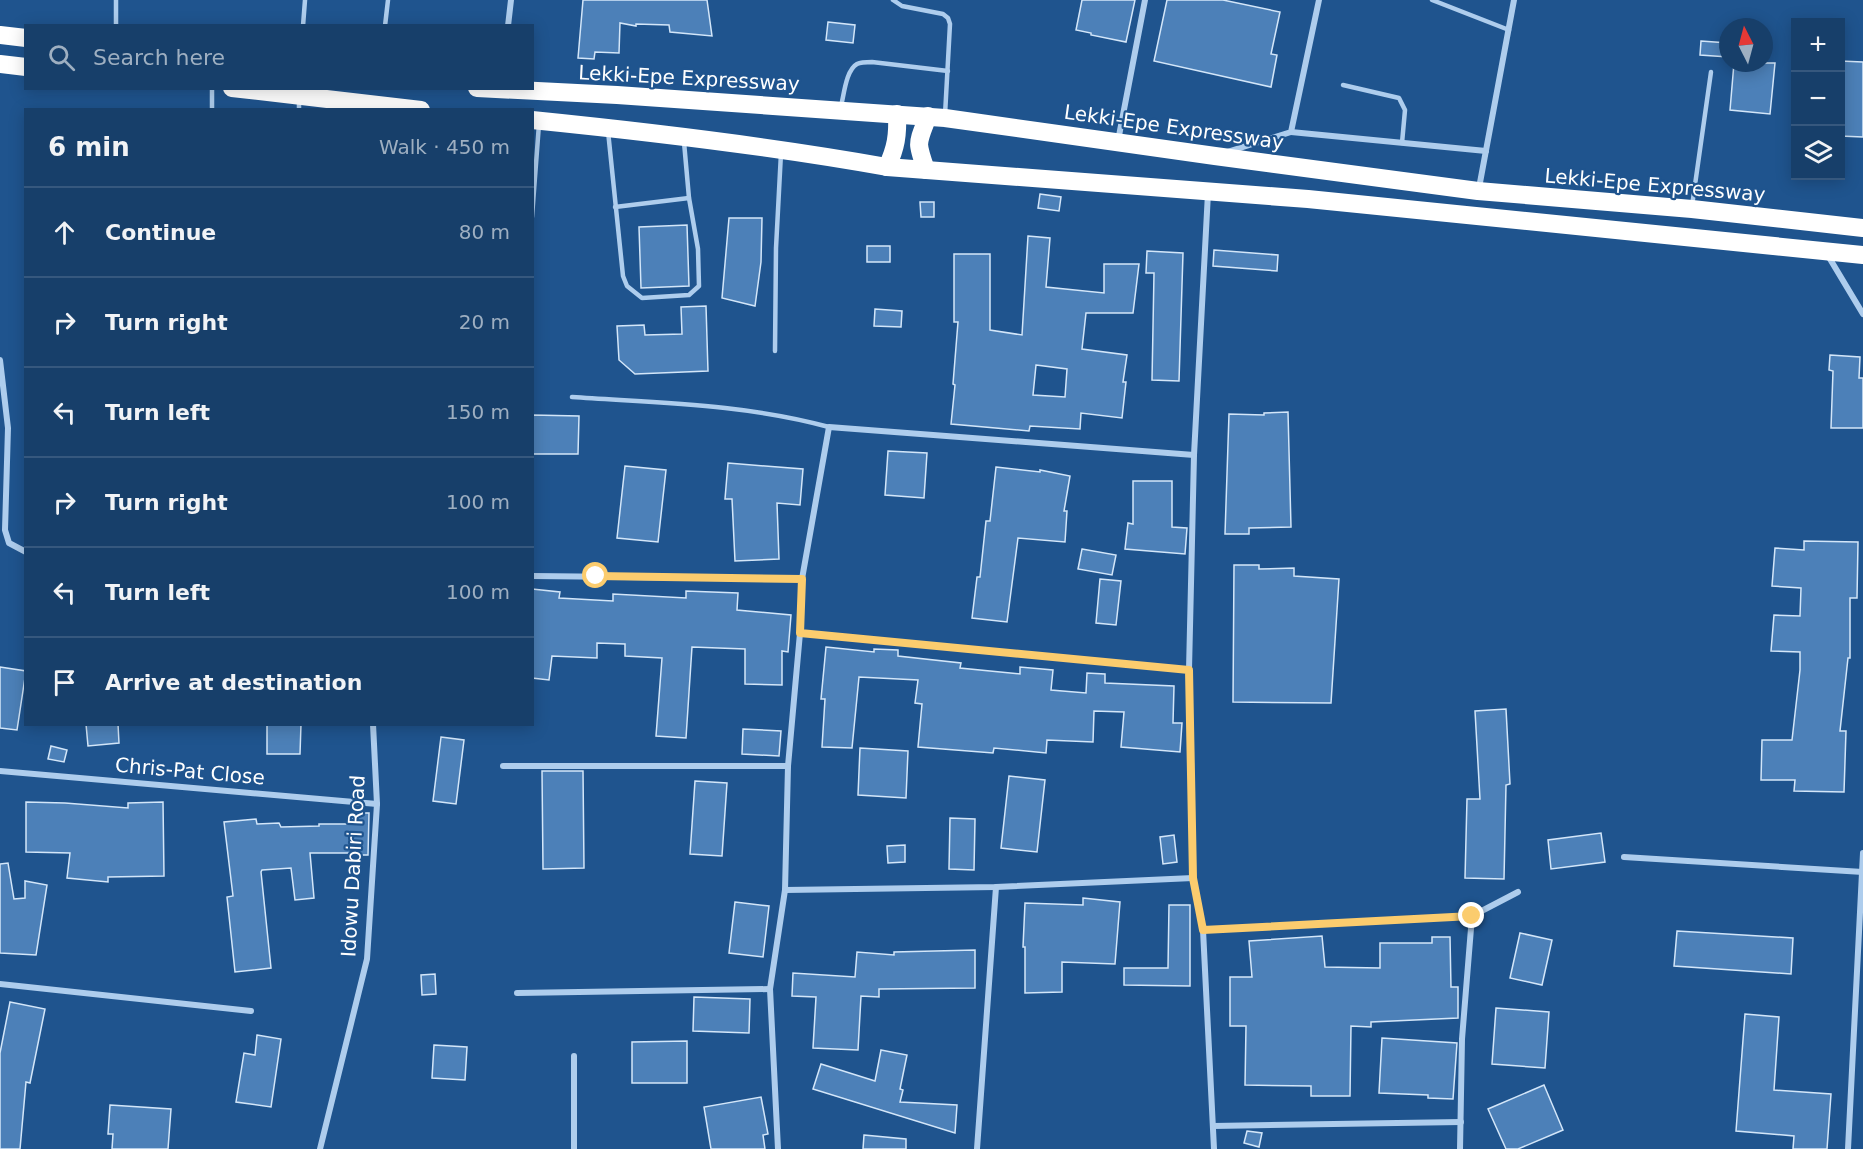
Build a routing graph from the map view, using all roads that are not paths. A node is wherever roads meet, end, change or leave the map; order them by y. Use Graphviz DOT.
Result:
graph roads {
  1 [pos="116,0"];
  2 [pos="305,0"];
  3 [pos="388,0"];
  4 [pos="511,0"];
  5 [pos="893,0"];
  6 [pos="1145,0"];
  7 [pos="1319,0"];
  8 [pos="1432,0"];
  9 [pos="1514,0"];
  10 [pos="116,24"];
  11 [pos="303,24"];
  12 [pos="385,24"];
  13 [pos="508,24"];
  14 [pos="1509,30"];
  15 [pos="0,35"];
  16 [pos="24,38"];
  17 [pos="0,64"];
  18 [pos="24,67"];
  19 [pos="948,71"];
  20 [pos="1711,72"];
  21 [pos="1343,85"];
  22 [pos="212,90"];
  23 [pos="241,90"];
  24 [pos="500,90"];
  25 [pos="299,103"];
  26 [pos="344,106"];
  27 [pos="212,108"];
  28 [pos="382,108"];
  29 [pos="841,110"];
  30 [pos="897,114"];
  31 [pos="937,117"];
  32 [pos="536,121"];
  33 [pos="607,128"];
  34 [pos="1291,132"];
  35 [pos="683,136"];
  36 [pos="1118,142"];
  37 [pos="1402,143"];
  38 [pos="781,150"];
  39 [pos="1486,151"];
  40 [pos="1215,156"];
  41 [pos="887,167"];
  42 [pos="534,169"];
  43 [pos="926,171"];
  44 [pos="1478,191"];
  45 [pos="1208,192"];
  46 [pos="689,198"];
  47 [pos="615,207"];
  48 [pos="1692,209"];
  49 [pos="1863,228"];
  50 [pos="1825,250"];
  51 [pos="1863,255"];
  52 [pos="1863,314"];
  53 [pos="775,351"];
  54 [pos="0,360"];
  55 [pos="572,397"];
  56 [pos="829,427"];
  57 [pos="1194,455"];
  58 [pos="24,551"];
  59 [pos="534,576"];
  60 [pos="802,579"];
  61 [pos="800,633"];
  62 [pos="1189,670"];
  63 [pos="373,726"];
  64 [pos="503,766"];
  65 [pos="788,766"];
  66 [pos="0,771"];
  67 [pos="377,804"];
  68 [pos="1863,853"];
  69 [pos="1624,856"];
  70 [pos="1863,872"];
  71 [pos="1193,878"];
  72 [pos="996,887"];
  73 [pos="785,890"];
  74 [pos="1518,892"];
  75 [pos="1472,916"];
  76 [pos="1203,930"];
  77 [pos="0,984"];
  78 [pos="770,989"];
  79 [pos="517,993"];
  80 [pos="251,1011"];
  81 [pos="574,1056"];
  82 [pos="1461,1122"];
  83 [pos="1213,1126"];
  84 [pos="320,1149"];
  85 [pos="574,1149"];
  86 [pos="778,1149"];
  87 [pos="977,1149"];
  88 [pos="1214,1149"];
  89 [pos="1460,1149"];
  90 [pos="1848,1149"];
  1 -- 10 [label="lane"];
  2 -- 11 [label="lane"];
  3 -- 12 [label="lane"];
  4 -- 13 [label="street"];
  5 -- 19 [label="lane"];
  6 -- 36 [label="street"];
  7 -- 34 [label="street"];
  8 -- 14 [label="lane"];
  9 -- 14 [label="street"];
  14 -- 39 [label="street"];
  15 -- 16 [label="highway"];
  17 -- 18 [label="highway"];
  19 -- 29 [label="lane"];
  19 -- 31 [label="lane"];
  20 -- 48 [label="lane"];
  21 -- 37 [label="lane"];
  22 -- 27 [label="lane"];
  23 -- 25 [label="highway"];
  24 -- 29 [label="highway, Lekki-Epe Expressway"];
  25 -- 26 [label="highway"];
  26 -- 28 [label="highway"];
  29 -- 30 [label="highway, Lekki-Epe Expressway"];
  30 -- 31 [label="highway, Lekki-Epe Expressway"];
  30 -- 41 [label="highway"];
  31 -- 36 [label="highway, Lekki-Epe Expressway"];
  31 -- 43 [label="highway"];
  32 -- 33 [label="highway"];
  32 -- 42 [label="lane"];
  33 -- 35 [label="highway"];
  33 -- 47 [label="lane"];
  34 -- 37 [label="street"];
  34 -- 40 [label="street"];
  35 -- 38 [label="highway"];
  35 -- 46 [label="lane"];
  36 -- 40 [label="highway, Lekki-Epe Expressway"];
  37 -- 39 [label="street"];
  38 -- 41 [label="highway"];
  38 -- 53 [label="lane"];
  39 -- 44 [label="street"];
  40 -- 44 [label="highway, Lekki-Epe Expressway"];
  41 -- 43 [label="highway"];
  43 -- 45 [label="highway"];
  44 -- 48 [label="highway, Lekki-Epe Expressway"];
  45 -- 50 [label="highway"];
  45 -- 57 [label="street"];
  46 -- 47 [label="lane"];
  46 -- 47 [label="lane"];
  48 -- 49 [label="highway, Lekki-Epe Expressway"];
  50 -- 51 [label="highway"];
  50 -- 52 [label="street"];
  54 -- 58 [label="street"];
  55 -- 56 [label="lane"];
  56 -- 57 [label="street"];
  56 -- 60 [label="street"];
  57 -- 62 [label="street"];
  59 -- 60 [label="street"];
  60 -- 61 [label="street"];
  61 -- 62 [label="street"];
  61 -- 65 [label="street"];
  62 -- 71 [label="street"];
  63 -- 67 [label="street, Idowu Dabiri Road"];
  64 -- 65 [label="street"];
  65 -- 73 [label="street"];
  66 -- 67 [label="street, Chris-Pat Close"];
  67 -- 84 [label="street, Idowu Dabiri Road"];
  68 -- 70 [label="street"];
  69 -- 70 [label="street"];
  70 -- 90 [label="street"];
  71 -- 72 [label="street"];
  71 -- 76 [label="street"];
  72 -- 73 [label="street"];
  72 -- 87 [label="street"];
  73 -- 78 [label="street"];
  74 -- 75 [label="street"];
  75 -- 76 [label="street"];
  75 -- 82 [label="street"];
  76 -- 83 [label="street"];
  77 -- 80 [label="street"];
  78 -- 79 [label="street"];
  78 -- 86 [label="street"];
  81 -- 85 [label="street"];
  82 -- 83 [label="street"];
  82 -- 89 [label="street"];
  83 -- 88 [label="street"];
}
